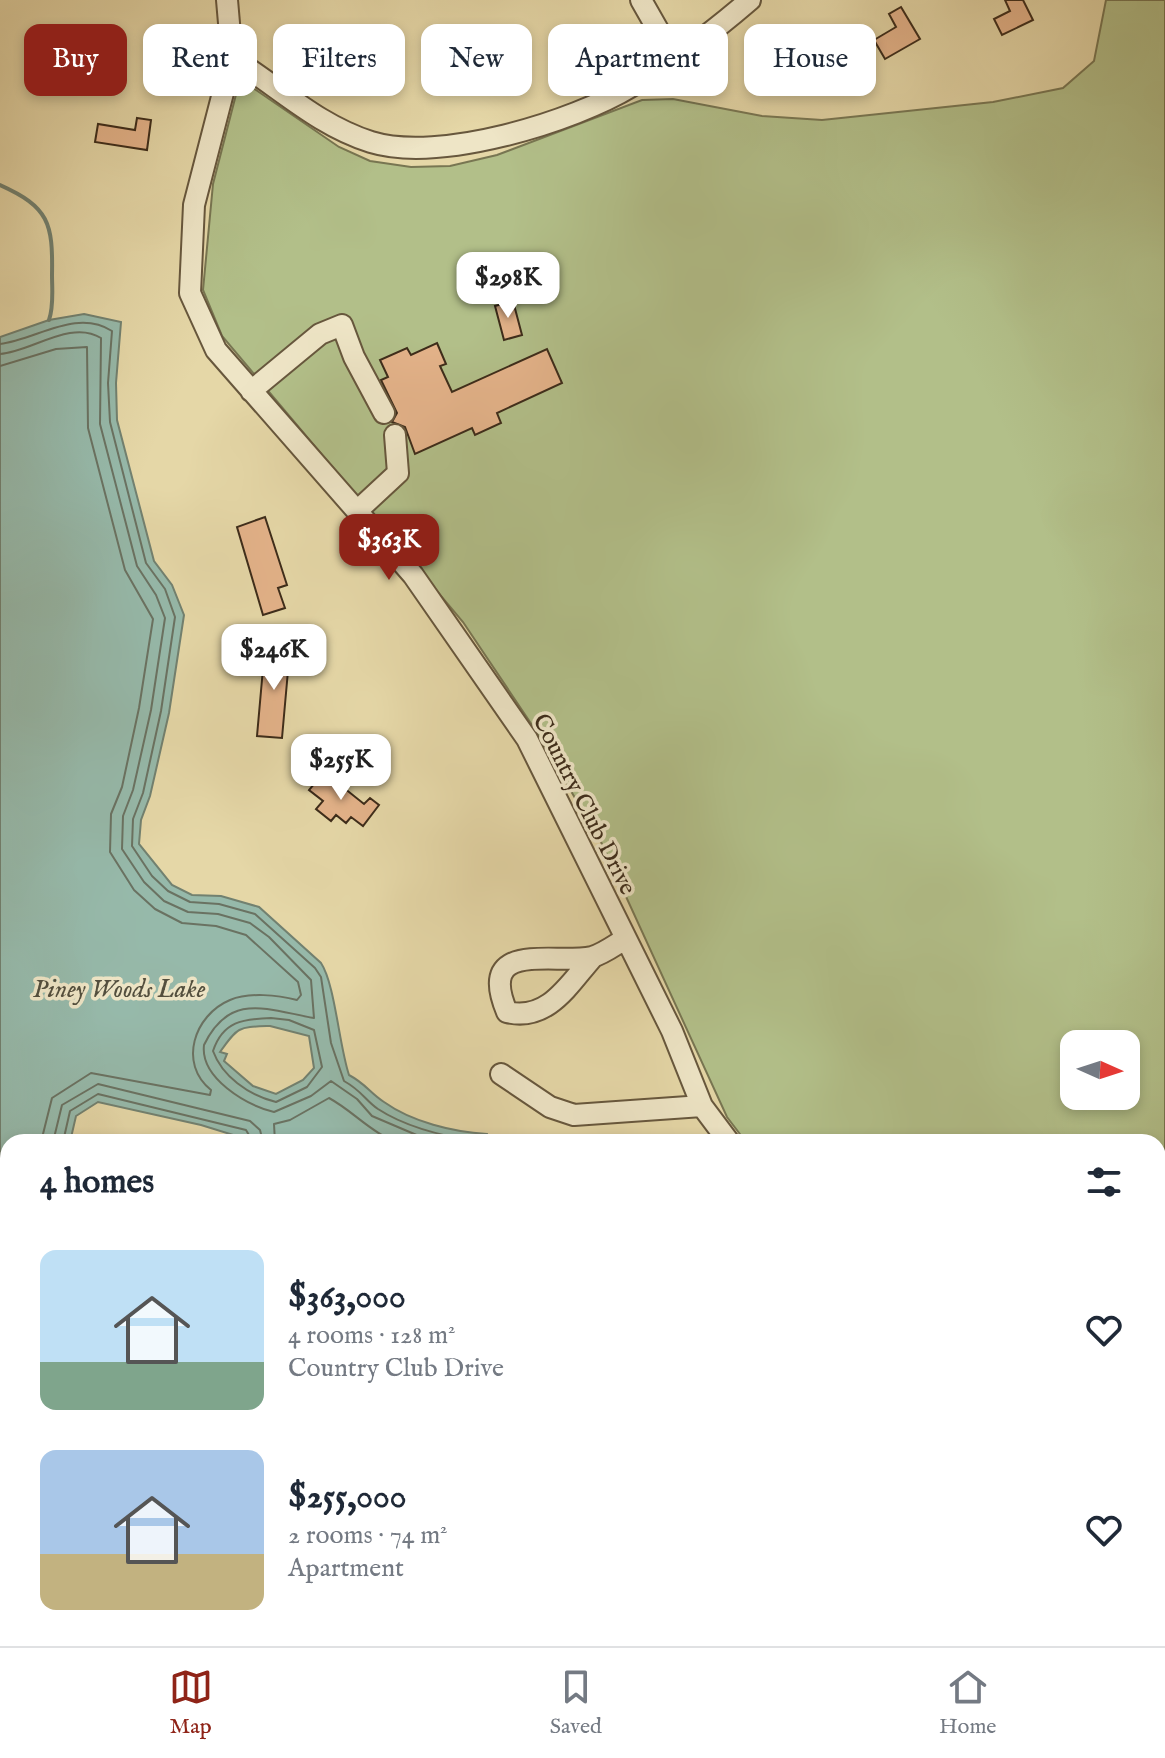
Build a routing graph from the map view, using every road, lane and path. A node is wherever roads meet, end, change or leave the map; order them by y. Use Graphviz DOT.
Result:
graph roads {
  1 [pos="227,0"];
  2 [pos="641,0"];
  3 [pos="750,0"];
  4 [pos="229,24"];
  5 [pos="655,24"];
  6 [pos="719,24"];
  7 [pos="257,76"];
  8 [pos="222,96"];
  9 [pos="612,96"];
  10 [pos="251,391"];
  11 [pos="384,413"];
  12 [pos="395,435"];
  13 [pos="357,511"];
  14 [pos="625,939"];
  15 [pos="593,957"];
  16 [pos="501,1074"];
  17 [pos="702,1106"];
  18 [pos="723,1134"];
  1 -- 4 [label="street, Country Club Drive"];
  2 -- 5 [label="street"];
  3 -- 6 [label="street"];
  7 -- 9 [label="street"];
  8 -- 10 [label="street, Country Club Drive"];
  10 -- 11 [label="street"];
  10 -- 13 [label="street, Country Club Drive"];
  12 -- 13 [label="street"];
  13 -- 14 [label="street, Country Club Drive"];
  14 -- 15 [label="street"];
  14 -- 17 [label="street, Country Club Drive"];
  16 -- 17 [label="street"];
  17 -- 18 [label="street, Country Club Drive"];
}
